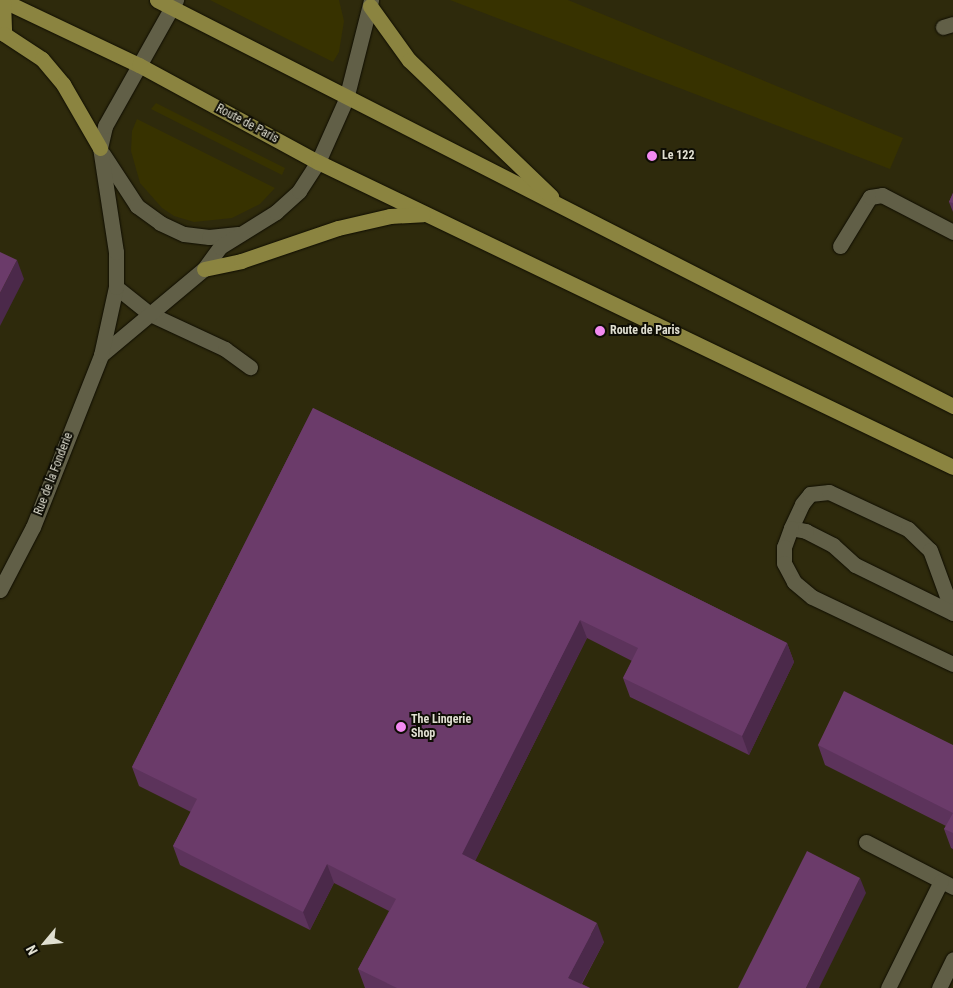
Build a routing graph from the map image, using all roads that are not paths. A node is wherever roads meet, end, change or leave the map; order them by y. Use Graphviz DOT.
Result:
graph roads {
  1 [pos="2,0"];
  2 [pos="157,0"];
  3 [pos="369,2"];
  4 [pos="174,4"];
  5 [pos="139,65"];
  6 [pos="346,99"];
  7 [pos="100,148"];
  8 [pos="318,162"];
  9 [pos="561,205"];
  10 [pos="424,214"];
  11 [pos="953,232"];
  12 [pos="242,234"];
  13 [pos="840,246"];
  14 [pos="204,269"];
  15 [pos="116,287"];
  16 [pos="150,314"];
  17 [pos="100,354"];
  18 [pos="250,367"];
  19 [pos="953,406"];
  20 [pos="953,467"];
  21 [pos="791,528"];
  22 [pos="0,590"];
  23 [pos="953,613"];
  24 [pos="953,664"];
  25 [pos="866,842"];
  26 [pos="947,884"];
  27 [pos="953,959"];
  28 [pos="888,988"];
  29 [pos="939,988"];
  1 -- 5 [label="main road, Route de Paris"];
  1 -- 7 [label="main road"];
  2 -- 4 [label="main road"];
  3 -- 6 [label="street"];
  3 -- 9 [label="main road"];
  4 -- 5 [label="street"];
  4 -- 6 [label="main road"];
  5 -- 7 [label="street"];
  5 -- 8 [label="main road, Route de Paris"];
  6 -- 8 [label="street"];
  6 -- 9 [label="main road"];
  7 -- 12 [label="street"];
  7 -- 15 [label="street, Rue de la Fonderie"];
  8 -- 10 [label="main road, Route de Paris"];
  8 -- 12 [label="street"];
  9 -- 19 [label="main road"];
  10 -- 14 [label="main road"];
  10 -- 20 [label="main road, Route de Paris"];
  11 -- 13 [label="street"];
  12 -- 14 [label="street"];
  14 -- 16 [label="street"];
  15 -- 16 [label="street"];
  15 -- 17 [label="street, Rue de la Fonderie"];
  16 -- 17 [label="street"];
  16 -- 18 [label="street"];
  17 -- 22 [label="street, Rue de la Fonderie"];
  21 -- 23 [label="street"];
  21 -- 23 [label="street"];
  21 -- 24 [label="street"];
  25 -- 26 [label="street"];
  26 -- 28 [label="street"];
  27 -- 29 [label="street"];
}
